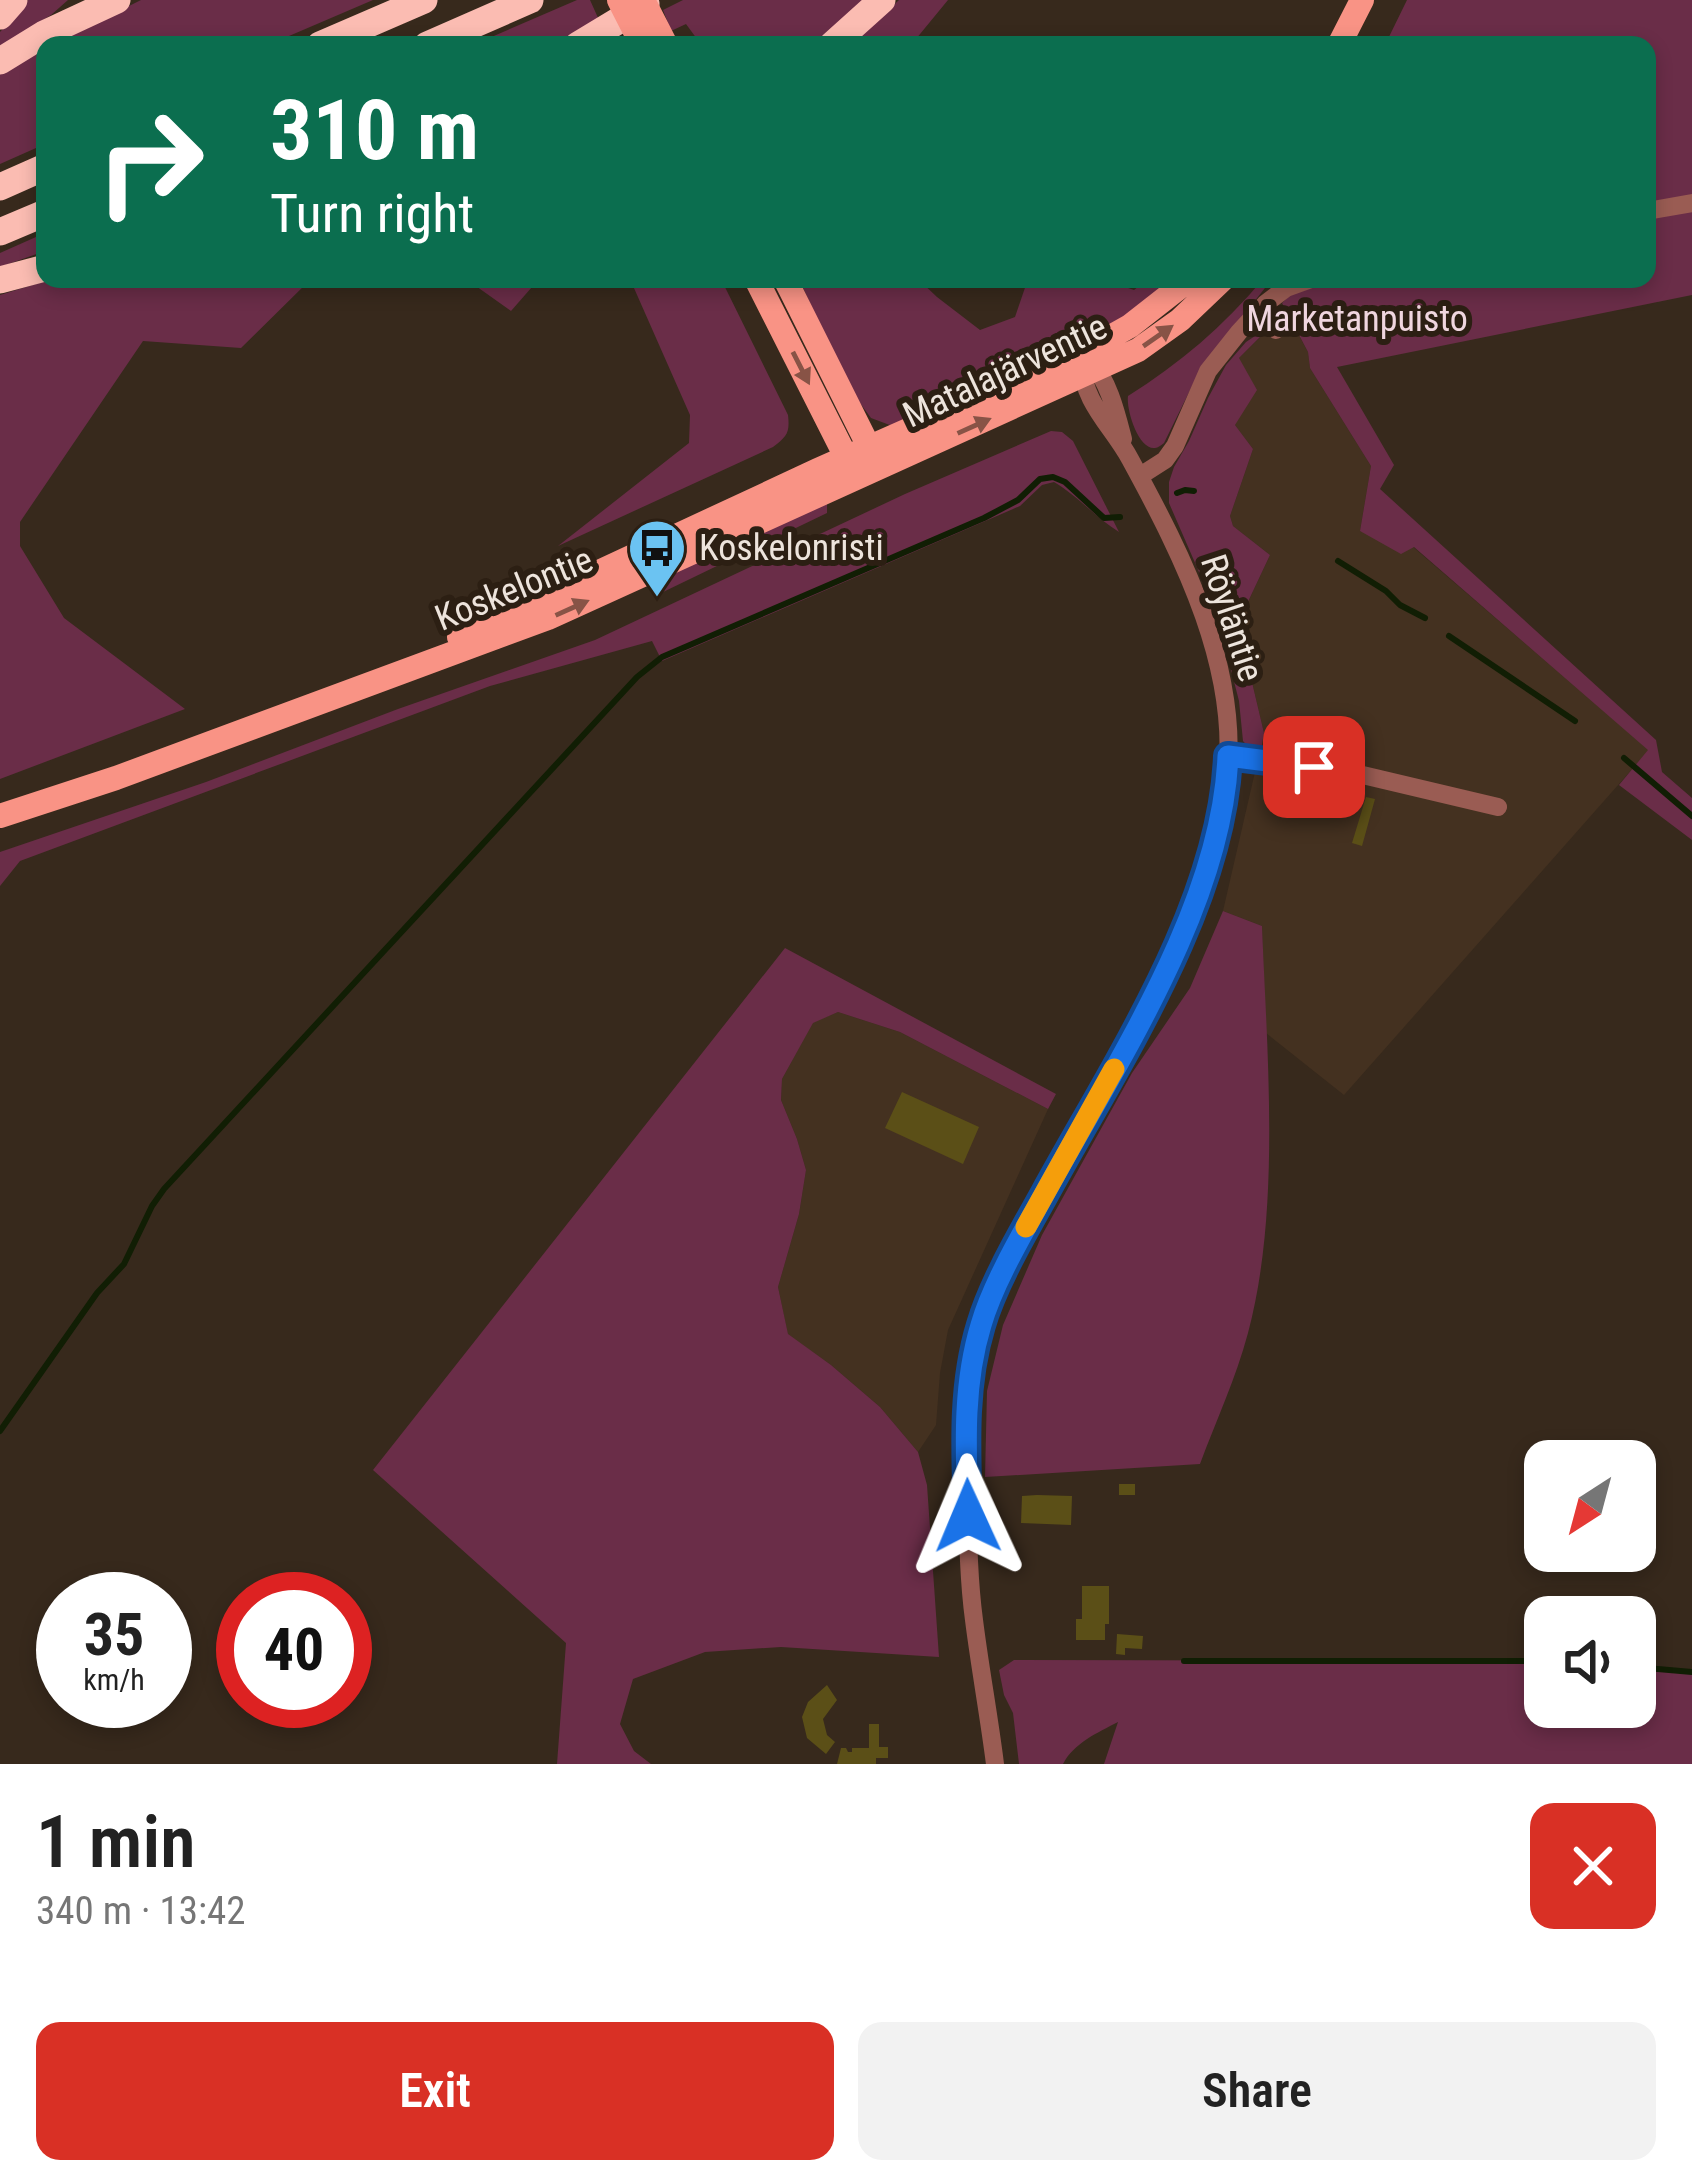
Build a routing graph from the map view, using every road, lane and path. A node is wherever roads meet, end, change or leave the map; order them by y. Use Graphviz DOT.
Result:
graph roads {
  1 [pos="14,0"];
  2 [pos="117,0"];
  3 [pos="424,0"];
  4 [pos="530,0"];
  5 [pos="619,0"];
  6 [pos="643,0"];
  7 [pos="653,0"];
  8 [pos="882,0"];
  9 [pos="1361,0"];
  10 [pos="0,16"];
  11 [pos="41,36"];
  12 [pos="341,36"];
  13 [pos="448,36"];
  14 [pos="593,36"];
  15 [pos="650,36"];
  16 [pos="654,36"];
  17 [pos="842,36"];
  18 [pos="1343,36"];
  19 [pos="36,39"];
  20 [pos="0,61"];
  21 [pos="36,171"];
  22 [pos="0,187"];
  23 [pos="1692,203"];
  24 [pos="1656,209"];
  25 [pos="36,217"];
  26 [pos="0,232"];
  27 [pos="36,270"];
  28 [pos="0,280"];
  29 [pos="762,288"];
  30 [pos="789,288"];
  31 [pos="1179,288"];
  32 [pos="1213,288"];
  33 [pos="1285,288"];
  34 [pos="1259,310"];
  35 [pos="1276,330"];
  36 [pos="1088,366"];
  37 [pos="858,452"];
  38 [pos="867,474"];
  39 [pos="1140,476"];
  40 [pos="383,678"];
  41 [pos="1228,756"];
  42 [pos="1498,807"];
  43 [pos="0,815"];
  44 [pos="995,1764"];
  1 -- 10 [label="highway"];
  2 -- 11 [label="highway"];
  3 -- 12 [label="highway"];
  4 -- 13 [label="highway"];
  5 -- 15 [label="main road, bridge"];
  6 -- 16 [label="main road, bridge"];
  7 -- 14 [label="highway"];
  8 -- 17 [label="highway"];
  9 -- 18 [label="main road"];
  19 -- 20 [label="highway"];
  21 -- 22 [label="highway"];
  23 -- 24 [label="street"];
  25 -- 26 [label="highway"];
  27 -- 28 [label="highway"];
  29 -- 37 [label="main road, one-way"];
  30 -- 37 [label="main road"];
  31 -- 36 [label="main road, Matalajärventie"];
  36 -- 32 [label="main road, Matalajärventie, one-way"];
  33 -- 34 [label="street"];
  34 -- 35 [label="street"];
  34 -- 39 [label="street"];
  36 -- 37 [label="main road, Matalajärventie"];
  38 -- 36 [label="main road, Matalajärventie, one-way"];
  36 -- 39 [label="street, Röyläntie"];
  37 -- 38 [label="main road"];
  37 -- 40 [label="main road, Koskelontie"];
  40 -- 38 [label="main road, Koskelontie, one-way"];
  39 -- 41 [label="street, Röyläntie"];
  40 -- 43 [label="main road, Koskelontie"];
  41 -- 42 [label="street"];
  41 -- 44 [label="street, Röyläntie"];
}
